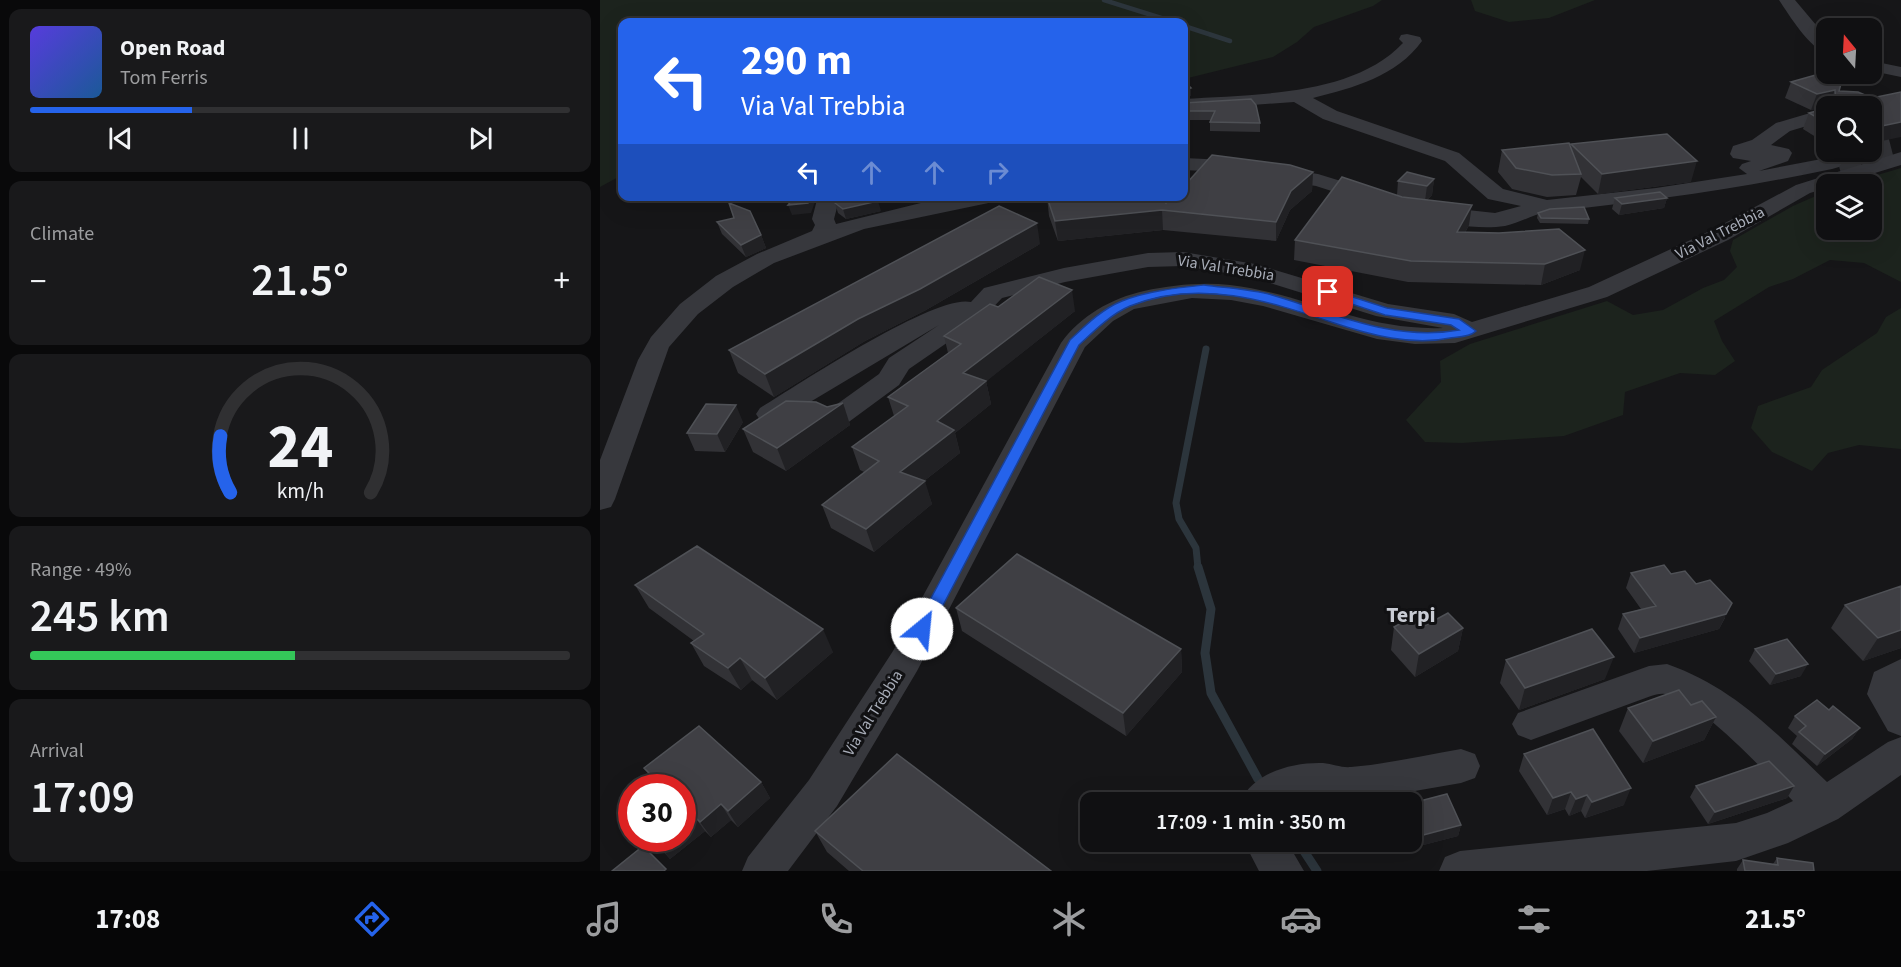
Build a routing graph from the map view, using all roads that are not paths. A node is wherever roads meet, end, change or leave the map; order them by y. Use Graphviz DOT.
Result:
graph roads {
  1 [pos="1786,0"];
  2 [pos="1816,37"];
  3 [pos="1407,39"];
  4 [pos="1882,68"];
  5 [pos="1901,72"];
  6 [pos="1297,96"];
  7 [pos="1188,105"];
  8 [pos="1816,117"];
  9 [pos="1899,148"];
  10 [pos="1882,149"];
  11 [pos="1829,162"];
  12 [pos="1188,164"];
  13 [pos="1736,184"];
  14 [pos="828,201"];
  15 [pos="964,201"];
  16 [pos="1391,204"];
  17 [pos="1545,206"];
  18 [pos="1412,210"];
  19 [pos="823,226"];
  20 [pos="980,304"];
  21 [pos="1470,331"];
  22 [pos="770,414"];
  23 [pos="836,418"];
  24 [pos="600,499"];
  25 [pos="1901,674"];
  26 [pos="1901,720"];
  27 [pos="1531,724"];
  28 [pos="1901,754"];
  29 [pos="1461,766"];
  30 [pos="1275,792"];
  31 [pos="1824,806"];
  32 [pos="1271,852"];
  33 [pos="763,871"];
  34 [pos="1283,871"];
  35 [pos="1460,871"];
  1 -- 2 [label="street"];
  3 -- 6 [label="street"];
  4 -- 5 [label="street"];
  6 -- 7 [label="street"];
  6 -- 17 [label="street"];
  8 -- 13 [label="street"];
  9 -- 10 [label="street, Via Val Trebbia"];
  9 -- 21 [label="street, Via Val Trebbia"];
  11 -- 13 [label="street, Via Val Trebbia"];
  12 -- 16 [label="street"];
  13 -- 17 [label="street, Via Val Trebbia"];
  14 -- 19 [label="street"];
  15 -- 19 [label="street"];
  17 -- 18 [label="street"];
  19 -- 24 [label="street"];
  20 -- 21 [label="street, Via Val Trebbia"];
  20 -- 22 [label="street, Via Val Trebbia"];
  20 -- 23 [label="street, Via Val Trebbia"];
  21 -- 33 [label="street, Via Val Trebbia"];
  25 -- 26 [label="street"];
  27 -- 31 [label="street"];
  28 -- 31 [label="street"];
  29 -- 30 [label="street"];
  31 -- 35 [label="street"];
  32 -- 34 [label="street"];
}
